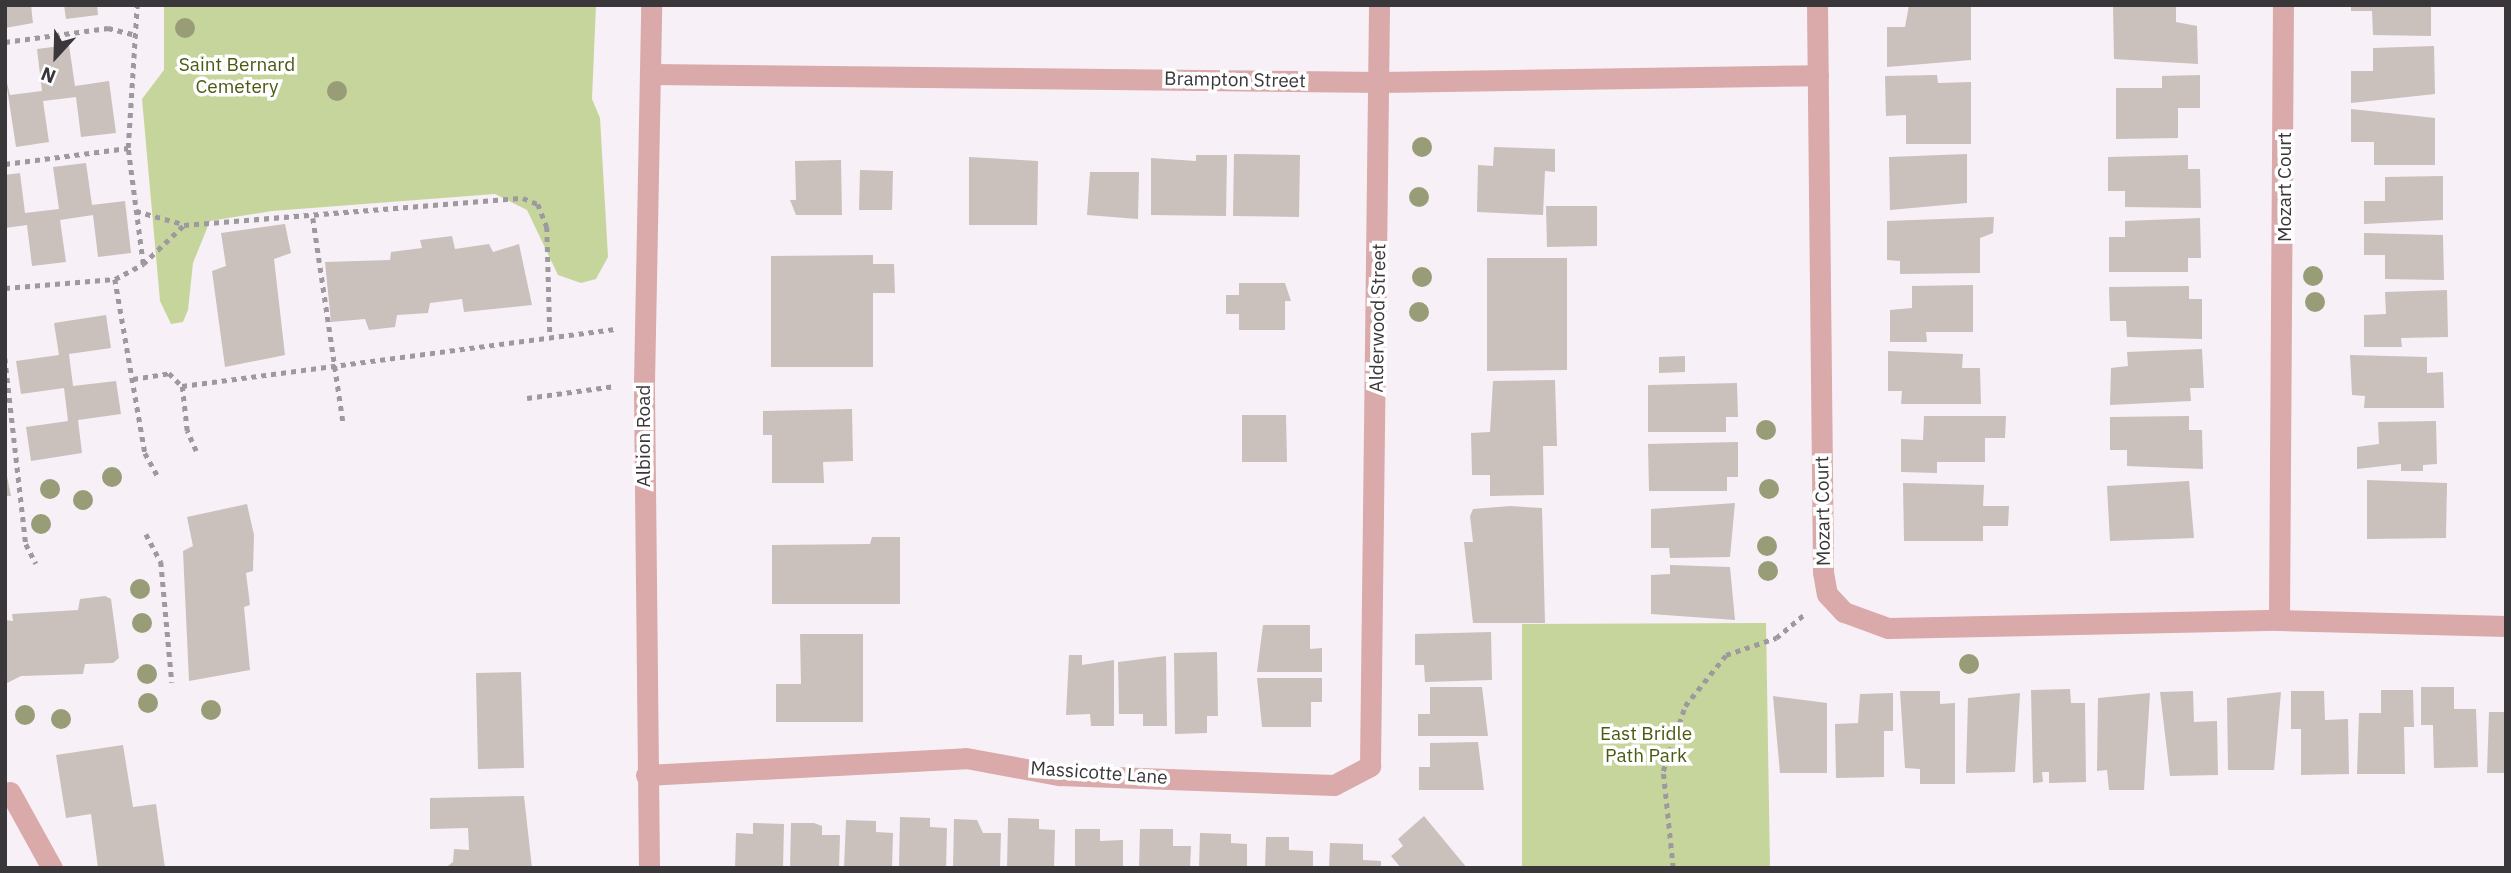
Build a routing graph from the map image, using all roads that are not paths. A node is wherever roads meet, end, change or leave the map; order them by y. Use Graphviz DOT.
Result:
graph roads {
  1 [pos="650,5"];
  2 [pos="1379,5"];
  3 [pos="1817,5"];
  4 [pos="2283,5"];
  5 [pos="651,74"];
  6 [pos="1818,75"];
  7 [pos="1381,82"];
  8 [pos="2279,620"];
  9 [pos="2506,626"];
  10 [pos="1375,630"];
  11 [pos="646,775"];
  12 [pos="10,792"];
  13 [pos="52,868"];
  14 [pos="649,868"];
  1 -- 5 [label="street, Albion Road"];
  2 -- 7 [label="street, Alderwood Street"];
  3 -- 6 [label="street, Mozart Court"];
  4 -- 8 [label="street, Mozart Court"];
  5 -- 7 [label="street, Brampton Street"];
  5 -- 11 [label="street, Albion Road"];
  6 -- 7 [label="street, Brampton Street"];
  6 -- 8 [label="street, Mozart Court"];
  7 -- 10 [label="street, Alderwood Street"];
  8 -- 9 [label="street, Mozart Court"];
  10 -- 11 [label="street, Massicotte Lane"];
  11 -- 14 [label="street, Albion Road"];
  12 -- 13 [label="street"];
}
